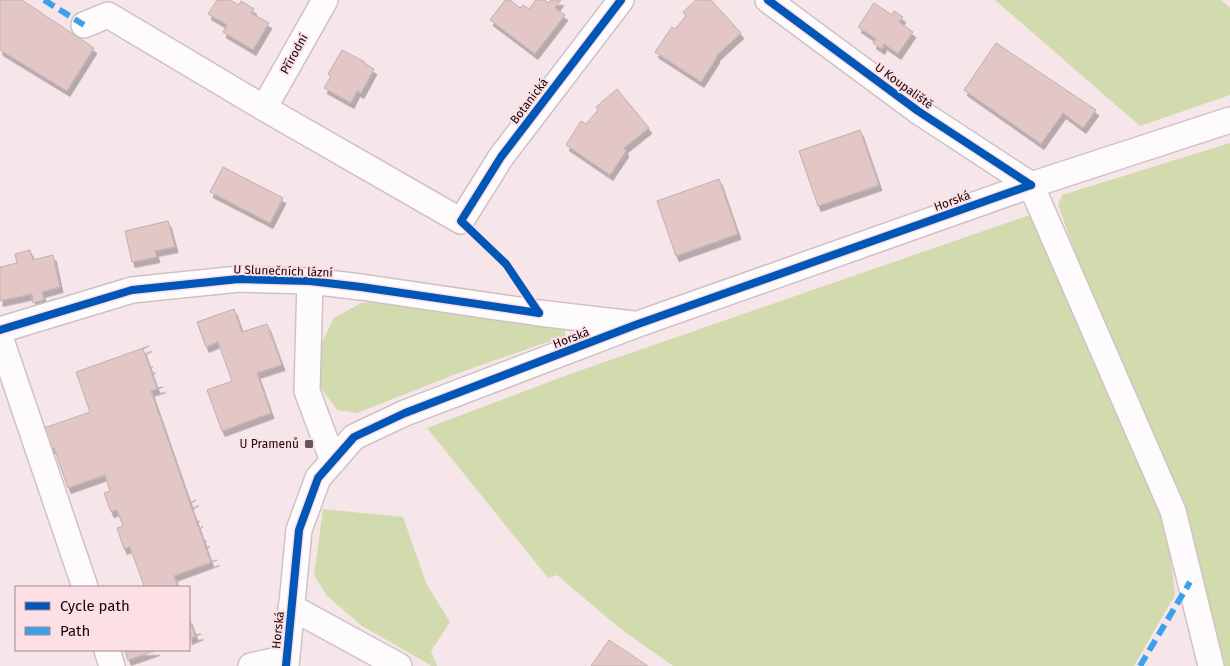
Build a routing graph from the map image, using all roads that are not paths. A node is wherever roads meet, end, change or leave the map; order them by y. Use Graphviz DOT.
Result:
graph roads {
  1 [pos="325,0"];
  2 [pos="621,0"];
  3 [pos="768,0"];
  4 [pos="84,25"];
  5 [pos="264,108"];
  6 [pos="1230,120"];
  7 [pos="1031,185"];
  8 [pos="310,282"];
  9 [pos="638,324"];
  10 [pos="0,330"];
  11 [pos="0,337"];
  12 [pos="333,461"];
  13 [pos="85,586"];
  14 [pos="291,607"];
  15 [pos="107,651"];
  16 [pos="286,662"];
  17 [pos="112,666"];
  18 [pos="252,666"];
  19 [pos="399,666"];
  20 [pos="1212,666"];
  1 -- 5 [label="street, Přírodní"];
  2 -- 5 [label="street, Botanická"];
  3 -- 7 [label="street, U Koupaliště"];
  4 -- 5 [label="street, Botanická"];
  6 -- 7 [label="street, Horská"];
  7 -- 9 [label="street, Horská"];
  7 -- 20 [label="street"];
  8 -- 9 [label="street, U Slunečních lázní"];
  8 -- 10 [label="street, U Slunečních lázní"];
  8 -- 12 [label="street"];
  9 -- 12 [label="street, Horská"];
  11 -- 13 [label="street"];
  12 -- 14 [label="street, Horská"];
  14 -- 16 [label="street, Horská"];
  14 -- 19 [label="street"];
  15 -- 17 [label="street"];
  16 -- 18 [label="street"];
}
